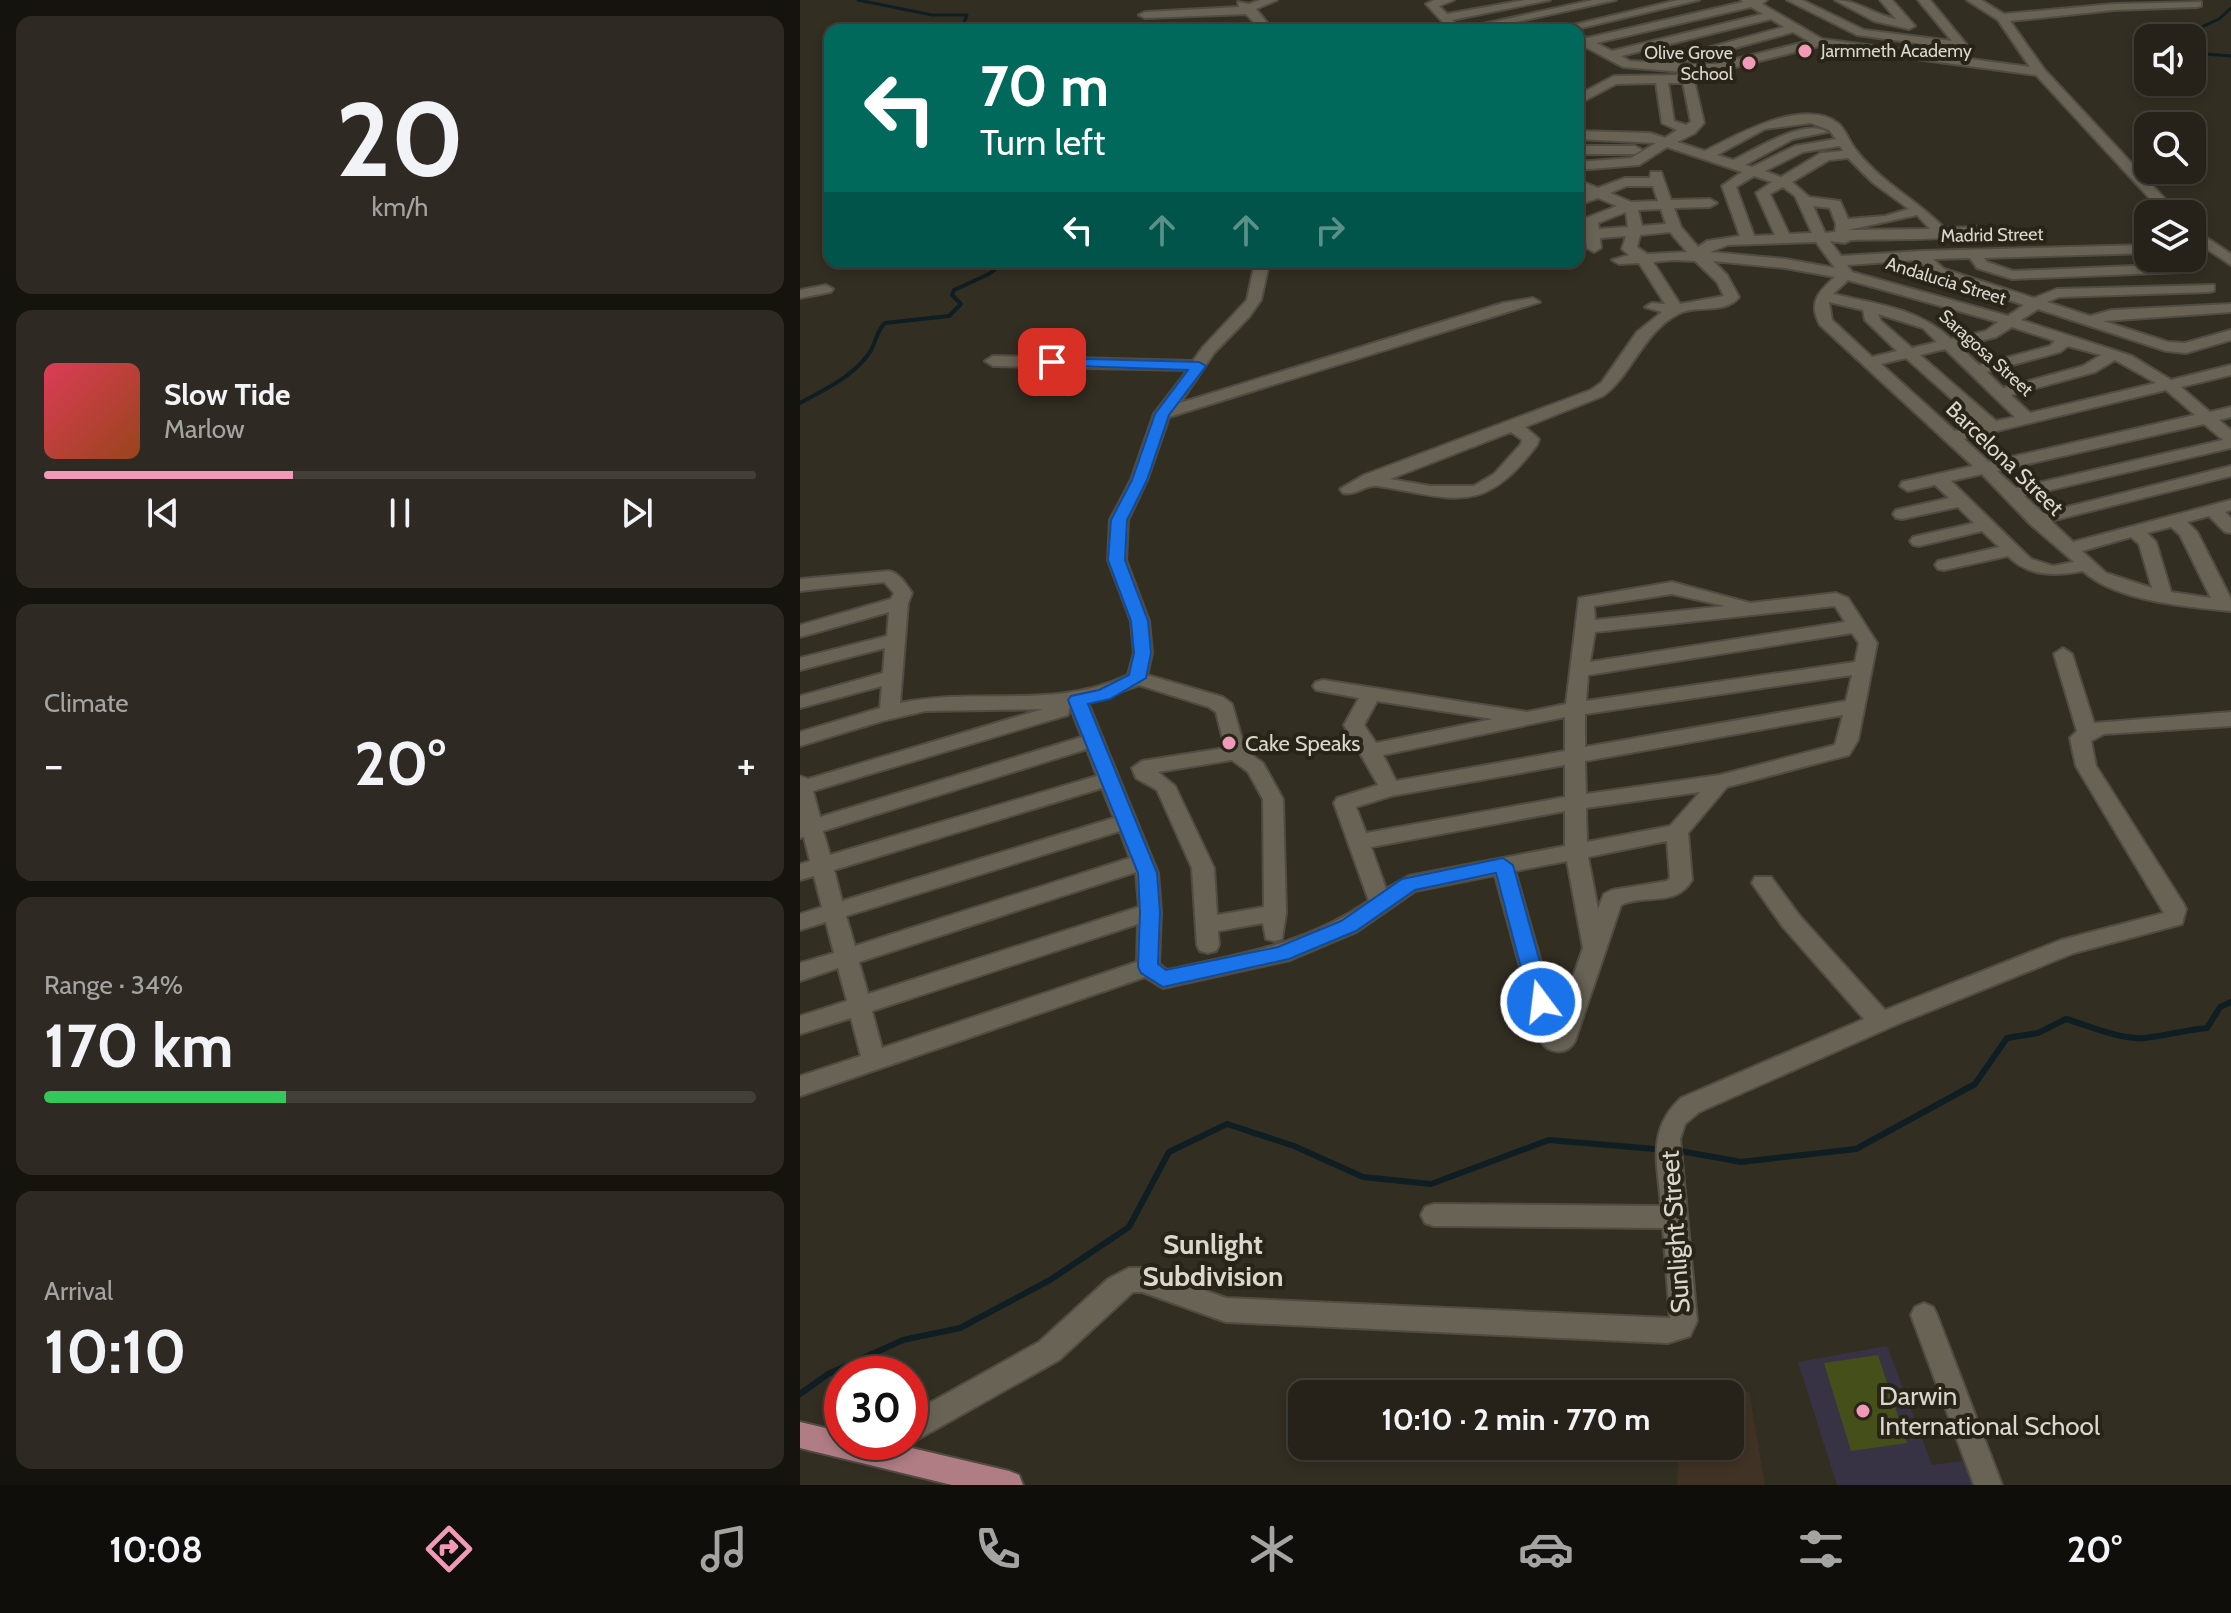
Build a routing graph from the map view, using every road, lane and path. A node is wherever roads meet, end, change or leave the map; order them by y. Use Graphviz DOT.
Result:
graph roads {
  1 [pos="1235,0"];
  2 [pos="1271,0"];
  3 [pos="1448,0"];
  4 [pos="1544,0"];
  5 [pos="1610,0"];
  6 [pos="1693,0"];
  7 [pos="1793,0"];
  8 [pos="1841,0"];
  9 [pos="1886,0"];
  10 [pos="1924,0"];
  11 [pos="1973,0"];
  12 [pos="1992,0"];
  13 [pos="2018,0"];
  14 [pos="2048,0"];
  15 [pos="2077,0"];
  16 [pos="2193,0"];
  17 [pos="1755,1"];
  18 [pos="2167,2"];
  19 [pos="2137,3"];
  20 [pos="2110,4"];
  21 [pos="1250,9"];
  22 [pos="2089,10"];
  23 [pos="2063,13"];
  24 [pos="1145,15"];
  25 [pos="1773,15"];
  26 [pos="2034,15"];
  27 [pos="1539,16"];
  28 [pos="2007,17"];
  29 [pos="1445,18"];
  30 [pos="1262,24"];
  31 [pos="1450,24"];
  32 [pos="1495,24"];
  33 [pos="1553,24"];
  34 [pos="1908,24"];
  35 [pos="1584,25"];
  36 [pos="1796,27"];
  37 [pos="1584,40"];
  38 [pos="1584,41"];
  39 [pos="1922,41"];
  40 [pos="1819,42"];
  41 [pos="1962,46"];
  42 [pos="1610,55"];
  43 [pos="1974,63"];
  44 [pos="1652,67"];
  45 [pos="2040,72"];
  46 [pos="1661,79"];
  47 [pos="1584,97"];
  48 [pos="1690,130"];
  49 [pos="1584,135"];
  50 [pos="1844,143"];
  51 [pos="1679,146"];
  52 [pos="1584,150"];
  53 [pos="1655,150"];
  54 [pos="1707,155"];
  55 [pos="1736,164"];
  56 [pos="1584,166"];
  57 [pos="1755,172"];
  58 [pos="1784,182"];
  59 [pos="1584,187"];
  60 [pos="1598,193"];
  61 [pos="1584,199"];
  62 [pos="2159,200"];
  63 [pos="1806,201"];
  64 [pos="1665,203"];
  65 [pos="1710,203"];
  66 [pos="1629,206"];
  67 [pos="1920,210"];
  68 [pos="1674,228"];
  69 [pos="1636,231"];
  70 [pos="1844,231"];
  71 [pos="1977,231"];
  72 [pos="1942,234"];
  73 [pos="1588,239"];
  74 [pos="1821,239"];
  75 [pos="1748,240"];
  76 [pos="1785,241"];
  77 [pos="2206,242"];
  78 [pos="2134,249"];
  79 [pos="1975,254"];
  80 [pos="1697,255"];
  81 [pos="1921,255"];
  82 [pos="1643,257"];
  83 [pos="2228,257"];
  84 [pos="1619,260"];
  85 [pos="1842,267"];
  86 [pos="1261,268"];
  87 [pos="2134,270"];
  88 [pos="2071,272"];
  89 [pos="2187,272"];
  90 [pos="2209,288"];
  91 [pos="826,289"];
  92 [pos="2082,292"];
  93 [pos="800,294"];
  94 [pos="1823,296"];
  95 [pos="1533,302"];
  96 [pos="2035,304"];
  97 [pos="2231,306"];
  98 [pos="1652,307"];
  99 [pos="1871,308"];
  100 [pos="1676,309"];
  101 [pos="1972,309"];
  102 [pos="2010,322"];
  103 [pos="2092,323"];
  104 [pos="1928,325"];
  105 [pos="2231,335"];
  106 [pos="2065,340"];
  107 [pos="2204,344"];
  108 [pos="1948,345"];
  109 [pos="1907,353"];
  110 [pos="2111,356"];
  111 [pos="993,361"];
  112 [pos="1869,362"];
  113 [pos="2231,363"];
  114 [pos="1199,366"];
  115 [pos="1976,370"];
  116 [pos="2231,370"];
  117 [pos="2168,386"];
  118 [pos="2001,393"];
  119 [pos="2231,412"];
  120 [pos="1162,414"];
  121 [pos="2207,418"];
  122 [pos="2027,419"];
  123 [pos="1511,424"];
  124 [pos="1993,427"];
  125 [pos="1952,437"];
  126 [pos="2231,441"];
  127 [pos="1985,470"];
  128 [pos="2231,471"];
  129 [pos="1370,479"];
  130 [pos="1939,479"];
  131 [pos="1908,486"];
  132 [pos="1349,489"];
  133 [pos="2011,494"];
  134 [pos="1961,501"];
  135 [pos="2231,505"];
  136 [pos="2213,510"];
  137 [pos="1902,514"];
  138 [pos="2036,520"];
  139 [pos="2174,520"];
  140 [pos="1986,525"];
  141 [pos="2231,528"];
  142 [pos="2133,530"];
  143 [pos="1919,541"];
  144 [pos="2068,549"];
  145 [pos="2010,550"];
  146 [pos="1944,565"];
  147 [pos="2085,565"];
  148 [pos="800,585"];
  149 [pos="2163,595"];
  150 [pos="899,603"];
  151 [pos="2227,604"];
  152 [pos="1757,608"];
  153 [pos="1858,626"];
  154 [pos="1586,627"];
  155 [pos="800,631"];
  156 [pos="896,639"];
  157 [pos="2063,654"];
  158 [pos="800,664"];
  159 [pos="1864,667"];
  160 [pos="1579,670"];
  161 [pos="893,677"];
  162 [pos="1137,678"];
  163 [pos="1323,686"];
  164 [pos="1371,694"];
  165 [pos="800,702"];
  166 [pos="1078,703"];
  167 [pos="1856,706"];
  168 [pos="1575,709"];
  169 [pos="889,712"];
  170 [pos="1536,719"];
  171 [pos="2231,719"];
  172 [pos="2087,732"];
  173 [pos="800,739"];
  174 [pos="1093,740"];
  175 [pos="1371,751"];
  176 [pos="1236,753"];
  177 [pos="1575,756"];
  178 [pos="1110,779"];
  179 [pos="1720,782"];
  180 [pos="800,786"];
  181 [pos="1390,789"];
  182 [pos="1578,802"];
  183 [pos="1128,821"];
  184 [pos="806,829"];
  185 [pos="1677,832"];
  186 [pos="1358,842"];
  187 [pos="1576,852"];
  188 [pos="1144,862"];
  189 [pos="1503,865"];
  190 [pos="811,869"];
  191 [pos="1763,883"];
  192 [pos="1381,904"];
  193 [pos="834,911"];
  194 [pos="1150,912"];
  195 [pos="800,922"];
  196 [pos="1594,948"];
  197 [pos="846,957"];
  198 [pos="1148,967"];
  199 [pos="800,972"];
  200 [pos="859,1007"];
  201 [pos="1881,1022"];
  202 [pos="800,1025"];
  203 [pos="874,1061"];
  204 [pos="800,1086"];
  205 [pos="1434,1215"];
  206 [pos="1674,1217"];
  207 [pos="1924,1315"];
  208 [pos="928,1419"];
  209 [pos="800,1435"];
  210 [pos="824,1439"];
  211 [pos="923,1460"];
  212 [pos="1009,1485"];
  213 [pos="1988,1485"];
  1 -- 21 [label="street"];
  2 -- 21 [label="street"];
  3 -- 29 [label="street"];
  4 -- 29 [label="street"];
  5 -- 27 [label="street"];
  6 -- 35 [label="street"];
  7 -- 39 [label="street"];
  8 -- 34 [label="street"];
  9 -- 34 [label="street"];
  10 -- 41 [label="street"];
  11 -- 28 [label="street"];
  12 -- 28 [label="street"];
  13 -- 26 [label="street"];
  14 -- 23 [label="street"];
  15 -- 22 [label="street"];
  16 -- 18 [label="street"];
  17 -- 25 [label="street"];
  17 -- 37 [label="street"];
  18 -- 19 [label="street"];
  19 -- 20 [label="street"];
  20 -- 22 [label="street"];
  21 -- 24 [label="street"];
  21 -- 30 [label="street"];
  22 -- 23 [label="street"];
  23 -- 26 [label="street"];
  25 -- 36 [label="street"];
  25 -- 42 [label="street"];
  26 -- 28 [label="street"];
  27 -- 32 [label="street"];
  27 -- 33 [label="street"];
  28 -- 45 [label="street"];
  29 -- 31 [label="street"];
  34 -- 39 [label="street"];
  36 -- 40 [label="street"];
  36 -- 44 [label="street"];
  38 -- 42 [label="street"];
  39 -- 41 [label="street"];
  40 -- 43 [label="street"];
  40 -- 44 [label="street"];
  41 -- 43 [label="street"];
  42 -- 44 [label="street"];
  43 -- 45 [label="street"];
  45 -- 62 [label="street"];
  46 -- 47 [label="street"];
  46 -- 48 [label="street"];
  46 -- 48 [label="street"];
  48 -- 51 [label="street"];
  49 -- 51 [label="street"];
  50 -- 54 [label="street"];
  50 -- 55 [label="street"];
  50 -- 57 [label="street"];
  50 -- 58 [label="street"];
  50 -- 67 [label="street"];
  51 -- 53 [label="street"];
  51 -- 54 [label="street"];
  52 -- 53 [label="street"];
  53 -- 56 [label="street"];
  54 -- 55 [label="street"];
  55 -- 57 [label="street"];
  57 -- 58 [label="street"];
  57 -- 75 [label="street"];
  58 -- 63 [label="street"];
  58 -- 76 [label="street"];
  59 -- 60 [label="street"];
  60 -- 61 [label="street"];
  60 -- 64 [label="street"];
  60 -- 66 [label="street"];
  63 -- 70 [label="street"];
  63 -- 74 [label="street"];
  64 -- 65 [label="street"];
  64 -- 66 [label="street"];
  64 -- 68 [label="street"];
  66 -- 69 [label="street"];
  66 -- 73 [label="street"];
  67 -- 70 [label="street"];
  67 -- 72 [label="street"];
  68 -- 69 [label="street"];
  68 -- 80 [label="street"];
  69 -- 73 [label="street"];
  69 -- 82 [label="street"];
  70 -- 72 [label="street"];
  70 -- 74 [label="street"];
  71 -- 72 [label="street"];
  74 -- 76 [label="street"];
  74 -- 85 [label="street"];
  75 -- 76 [label="street"];
  75 -- 80 [label="street"];
  77 -- 83 [label="street"];
  78 -- 79 [label="street, Madrid Street"];
  79 -- 81 [label="street, Madrid Street"];
  79 -- 88 [label="street"];
  80 -- 82 [label="street, Andalucia Street"];
  80 -- 85 [label="street, Andalucia Street"];
  80 -- 100 [label="street"];
  81 -- 85 [label="street, Madrid Street"];
  81 -- 96 [label="street"];
  82 -- 84 [label="street, Andalucia Street"];
  82 -- 100 [label="street"];
  85 -- 94 [label="street"];
  85 -- 101 [label="street, Andalucia Street"];
  86 -- 114 [label="street"];
  87 -- 88 [label="street"];
  88 -- 92 [label="street"];
  89 -- 90 [label="street"];
  90 -- 92 [label="street"];
  90 -- 97 [label="street"];
  91 -- 93 [label="street"];
  92 -- 96 [label="street"];
  94 -- 99 [label="street, Saragosa Street"];
  94 -- 112 [label="street, Barcelona Street"];
  95 -- 120 [label="street"];
  96 -- 102 [label="street"];
  96 -- 103 [label="street"];
  97 -- 103 [label="street"];
  98 -- 100 [label="street"];
  99 -- 104 [label="street, Saragosa Street"];
  99 -- 109 [label="street"];
  100 -- 123 [label="street"];
  101 -- 102 [label="street, Andalucia Street"];
  101 -- 104 [label="street"];
  102 -- 106 [label="street, Andalucia Street"];
  102 -- 108 [label="street"];
  103 -- 107 [label="street"];
  104 -- 108 [label="street, Saragosa Street"];
  105 -- 107 [label="street"];
  106 -- 110 [label="street, Andalucia Street"];
  106 -- 115 [label="street"];
  107 -- 113 [label="street"];
  108 -- 109 [label="street"];
  108 -- 115 [label="street, Saragosa Street"];
  109 -- 112 [label="street"];
  109 -- 124 [label="street"];
  110 -- 117 [label="street, Andalucia Street"];
  110 -- 118 [label="street"];
  111 -- 114 [label="street"];
  112 -- 125 [label="street, Barcelona Street"];
  114 -- 120 [label="street"];
  115 -- 118 [label="street, Saragosa Street"];
  116 -- 117 [label="street"];
  117 -- 121 [label="street, Andalucia Street"];
  117 -- 122 [label="street"];
  118 -- 122 [label="street, Saragosa Street"];
  119 -- 121 [label="street"];
  120 -- 162 [label="street"];
  121 -- 126 [label="street, Andalucia Street"];
  121 -- 127 [label="street"];
  122 -- 124 [label="street"];
  123 -- 129 [label="street"];
  123 -- 129 [label="street"];
  124 -- 125 [label="street"];
  125 -- 127 [label="street, Barcelona Street"];
  126 -- 133 [label="street"];
  127 -- 130 [label="street"];
  127 -- 133 [label="street, Barcelona Street"];
  128 -- 138 [label="street"];
  129 -- 132 [label="street"];
  130 -- 131 [label="street"];
  130 -- 134 [label="street"];
  133 -- 138 [label="street, Barcelona Street"];
  134 -- 137 [label="street"];
  134 -- 140 [label="street"];
  135 -- 136 [label="street"];
  136 -- 139 [label="street"];
  136 -- 141 [label="street"];
  138 -- 144 [label="street, Barcelona Street"];
  139 -- 142 [label="street"];
  139 -- 151 [label="street"];
  140 -- 143 [label="street"];
  140 -- 145 [label="street"];
  142 -- 144 [label="street"];
  142 -- 149 [label="street"];
  144 -- 147 [label="street, Barcelona Street"];
  145 -- 146 [label="street"];
  145 -- 147 [label="street"];
  147 -- 149 [label="street, Barcelona Street"];
  148 -- 150 [label="street"];
  149 -- 151 [label="street, Barcelona Street"];
  150 -- 155 [label="street"];
  150 -- 156 [label="street"];
  152 -- 153 [label="street"];
  152 -- 154 [label="street"];
  152 -- 154 [label="street"];
  153 -- 159 [label="street"];
  153 -- 160 [label="street"];
  154 -- 160 [label="street"];
  156 -- 158 [label="street"];
  156 -- 161 [label="street"];
  157 -- 172 [label="street"];
  159 -- 167 [label="street"];
  159 -- 168 [label="street"];
  160 -- 168 [label="street"];
  161 -- 165 [label="street"];
  161 -- 169 [label="street"];
  162 -- 166 [label="street"];
  162 -- 176 [label="street"];
  163 -- 164 [label="street"];
  164 -- 170 [label="street"];
  164 -- 175 [label="street"];
  166 -- 169 [label="street"];
  166 -- 174 [label="street"];
  166 -- 180 [label="street"];
  167 -- 177 [label="street"];
  167 -- 179 [label="street"];
  168 -- 170 [label="street"];
  168 -- 177 [label="street"];
  169 -- 173 [label="street"];
  170 -- 175 [label="street"];
  171 -- 172 [label="street"];
  172 -- 201 [label="street, Sunlight Street"];
  174 -- 178 [label="street"];
  174 -- 184 [label="street"];
  175 -- 181 [label="street"];
  176 -- 176 [label="street"];
  177 -- 181 [label="street"];
  177 -- 182 [label="street"];
  178 -- 183 [label="street"];
  178 -- 190 [label="street"];
  179 -- 182 [label="street"];
  179 -- 185 [label="street"];
  180 -- 184 [label="street"];
  181 -- 186 [label="street"];
  182 -- 186 [label="street"];
  182 -- 187 [label="street"];
  183 -- 188 [label="street"];
  183 -- 193 [label="street"];
  184 -- 190 [label="street"];
  185 -- 187 [label="street"];
  185 -- 196 [label="street"];
  186 -- 192 [label="street"];
  187 -- 189 [label="street"];
  187 -- 196 [label="street"];
  188 -- 194 [label="street"];
  188 -- 197 [label="street"];
  189 -- 192 [label="street"];
  189 -- 196 [label="street"];
  190 -- 193 [label="street"];
  191 -- 201 [label="street"];
  192 -- 198 [label="street"];
  193 -- 195 [label="street"];
  193 -- 197 [label="street"];
  194 -- 198 [label="street"];
  194 -- 200 [label="street"];
  197 -- 199 [label="street"];
  197 -- 200 [label="street"];
  198 -- 203 [label="street"];
  200 -- 202 [label="street"];
  200 -- 203 [label="street"];
  201 -- 206 [label="street, Sunlight Street"];
  203 -- 204 [label="street"];
  205 -- 206 [label="street"];
  206 -- 208 [label="street, Sunlight Street"];
  207 -- 213 [label="street"];
  209 -- 210 [label="main road"];
  211 -- 212 [label="main road"];
}
